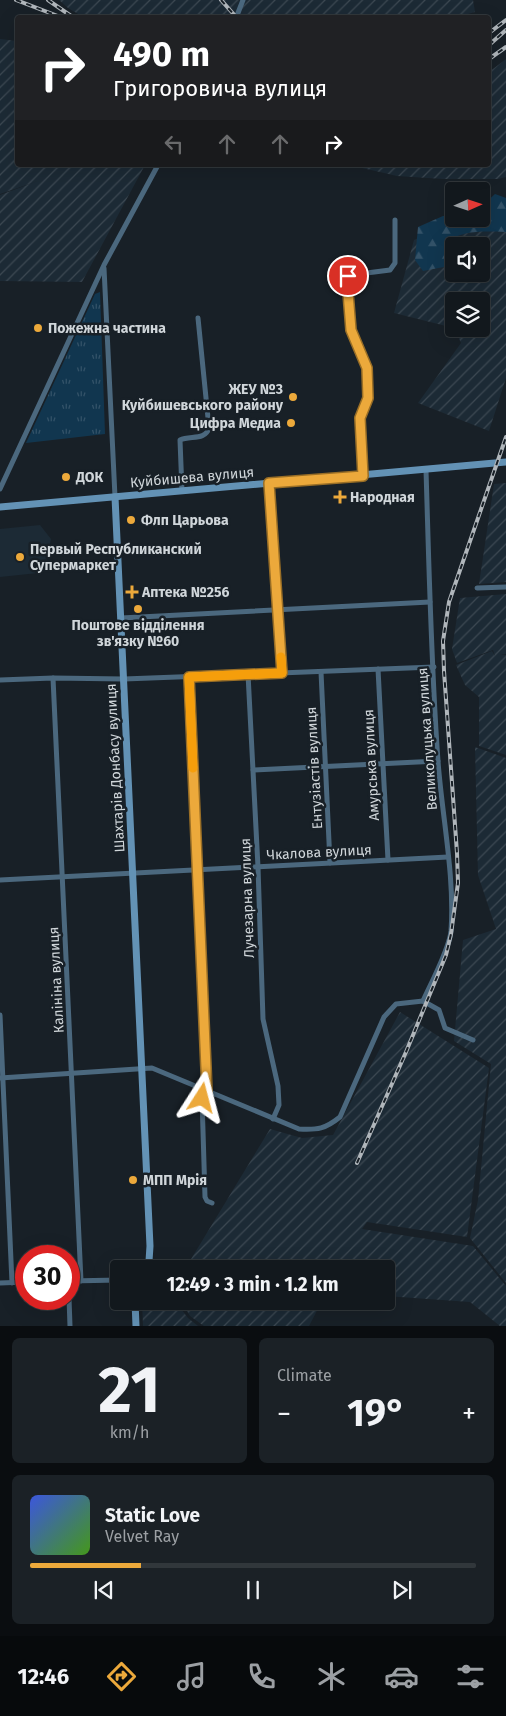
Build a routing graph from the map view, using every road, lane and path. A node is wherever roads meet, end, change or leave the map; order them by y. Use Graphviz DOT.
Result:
graph roads {
  1 [pos="243,0"];
  2 [pos="237,15"];
  3 [pos="157,167"];
  4 [pos="395,220"];
  5 [pos="104,265"];
  6 [pos="198,318"];
  7 [pos="506,462"];
  8 [pos="426,470"];
  9 [pos="363,476"];
  10 [pos="269,483"];
  11 [pos="0,489"];
  12 [pos="182,491"];
  13 [pos="115,497"];
  14 [pos="0,507"];
  15 [pos="506,587"];
  16 [pos="477,588"];
  17 [pos="430,602"];
  18 [pos="278,609"];
  19 [pos="121,618"];
  20 [pos="434,667"];
  21 [pos="378,669"];
  22 [pos="321,672"];
  23 [pos="282,673"];
  24 [pos="248,674"];
  25 [pos="189,677"];
  26 [pos="53,678"];
  27 [pos="124,679"];
  28 [pos="0,680"];
  29 [pos="438,761"];
  30 [pos="382,764"];
  31 [pos="326,767"];
  32 [pos="253,770"];
  33 [pos="448,857"];
  34 [pos="388,860"];
  35 [pos="330,863"];
  36 [pos="258,867"];
  37 [pos="198,870"];
  38 [pos="132,873"];
  39 [pos="62,876"];
  40 [pos="0,880"];
  41 [pos="423,1001"];
  42 [pos="0,1015"];
  43 [pos="473,1040"];
  44 [pos="142,1070"];
  45 [pos="71,1074"];
  46 [pos="2,1078"];
  47 [pos="207,1091"];
  48 [pos="273,1119"];
  49 [pos="212,1203"];
  50 [pos="150,1260"];
  51 [pos="82,1280"];
  52 [pos="110,1280"];
  53 [pos="0,1283"];
  54 [pos="12,1283"];
  55 [pos="15,1283"];
  56 [pos="69,1310"];
  57 [pos="135,1310"];
  58 [pos="70,1326"];
  59 [pos="136,1326"];
  1 -- 2 [label="street"];
  3 -- 5 [label="street"];
  4 -- 9 [label="street"];
  5 -- 11 [label="street"];
  5 -- 13 [label="street, Шахтарів Донбасу вулиця"];
  6 -- 12 [label="street"];
  7 -- 8 [label="street, Куйбишева вулиця"];
  8 -- 9 [label="street, Куйбишева вулиця"];
  8 -- 17 [label="street, Великолуцька вулиця"];
  9 -- 10 [label="street, Куйбишева вулиця"];
  10 -- 12 [label="street, Куйбишева вулиця"];
  10 -- 18 [label="street"];
  12 -- 13 [label="street, Куйбишева вулиця"];
  13 -- 14 [label="street, Куйбишева вулиця"];
  13 -- 19 [label="street, Шахтарів Донбасу вулиця"];
  15 -- 16 [label="street"];
  17 -- 18 [label="street"];
  17 -- 20 [label="street, Великолуцька вулиця"];
  18 -- 19 [label="street"];
  18 -- 23 [label="street"];
  19 -- 27 [label="street, Шахтарів Донбасу вулиця"];
  20 -- 21 [label="street"];
  20 -- 29 [label="street, Великолуцька вулиця"];
  21 -- 22 [label="street"];
  21 -- 30 [label="street, Амурська вулиця"];
  22 -- 23 [label="street"];
  22 -- 31 [label="street, Ентузіастів вулиця"];
  23 -- 24 [label="street"];
  24 -- 25 [label="street"];
  24 -- 32 [label="street, Лучезарна вулиця"];
  25 -- 27 [label="street"];
  25 -- 37 [label="street"];
  26 -- 27 [label="street"];
  26 -- 28 [label="street"];
  26 -- 39 [label="street, Калініна вулиця"];
  27 -- 38 [label="street, Шахтарів Донбасу вулиця"];
  29 -- 30 [label="street"];
  29 -- 33 [label="street, Великолуцька вулиця"];
  30 -- 31 [label="street"];
  30 -- 34 [label="street, Амурська вулиця"];
  31 -- 32 [label="street"];
  31 -- 35 [label="street, Ентузіастів вулиця"];
  32 -- 36 [label="street, Лучезарна вулиця"];
  33 -- 34 [label="street, Чкалова вулиця"];
  33 -- 41 [label="street, Великолуцька вулиця"];
  34 -- 35 [label="street, Чкалова вулиця"];
  35 -- 36 [label="street, Чкалова вулиця"];
  36 -- 37 [label="street, Чкалова вулиця"];
  36 -- 48 [label="street, Лучезарна вулиця"];
  37 -- 38 [label="street, Чкалова вулиця"];
  37 -- 47 [label="street"];
  38 -- 39 [label="street, Чкалова вулиця"];
  38 -- 44 [label="street, Шахтарів Донбасу вулиця"];
  39 -- 40 [label="street, Чкалова вулиця"];
  39 -- 45 [label="street, Калініна вулиця"];
  41 -- 43 [label="street"];
  41 -- 48 [label="street"];
  42 -- 46 [label="street"];
  44 -- 45 [label="street"];
  44 -- 47 [label="street"];
  44 -- 50 [label="street, Шахтарів Донбасу вулиця"];
  45 -- 46 [label="street"];
  45 -- 51 [label="street, Калініна вулиця"];
  46 -- 54 [label="street"];
  47 -- 48 [label="street"];
  47 -- 49 [label="street"];
  51 -- 52 [label="street"];
  53 -- 54 [label="street"];
  54 -- 55 [label="street"];
  56 -- 58 [label="street"];
  57 -- 59 [label="street"];
}
